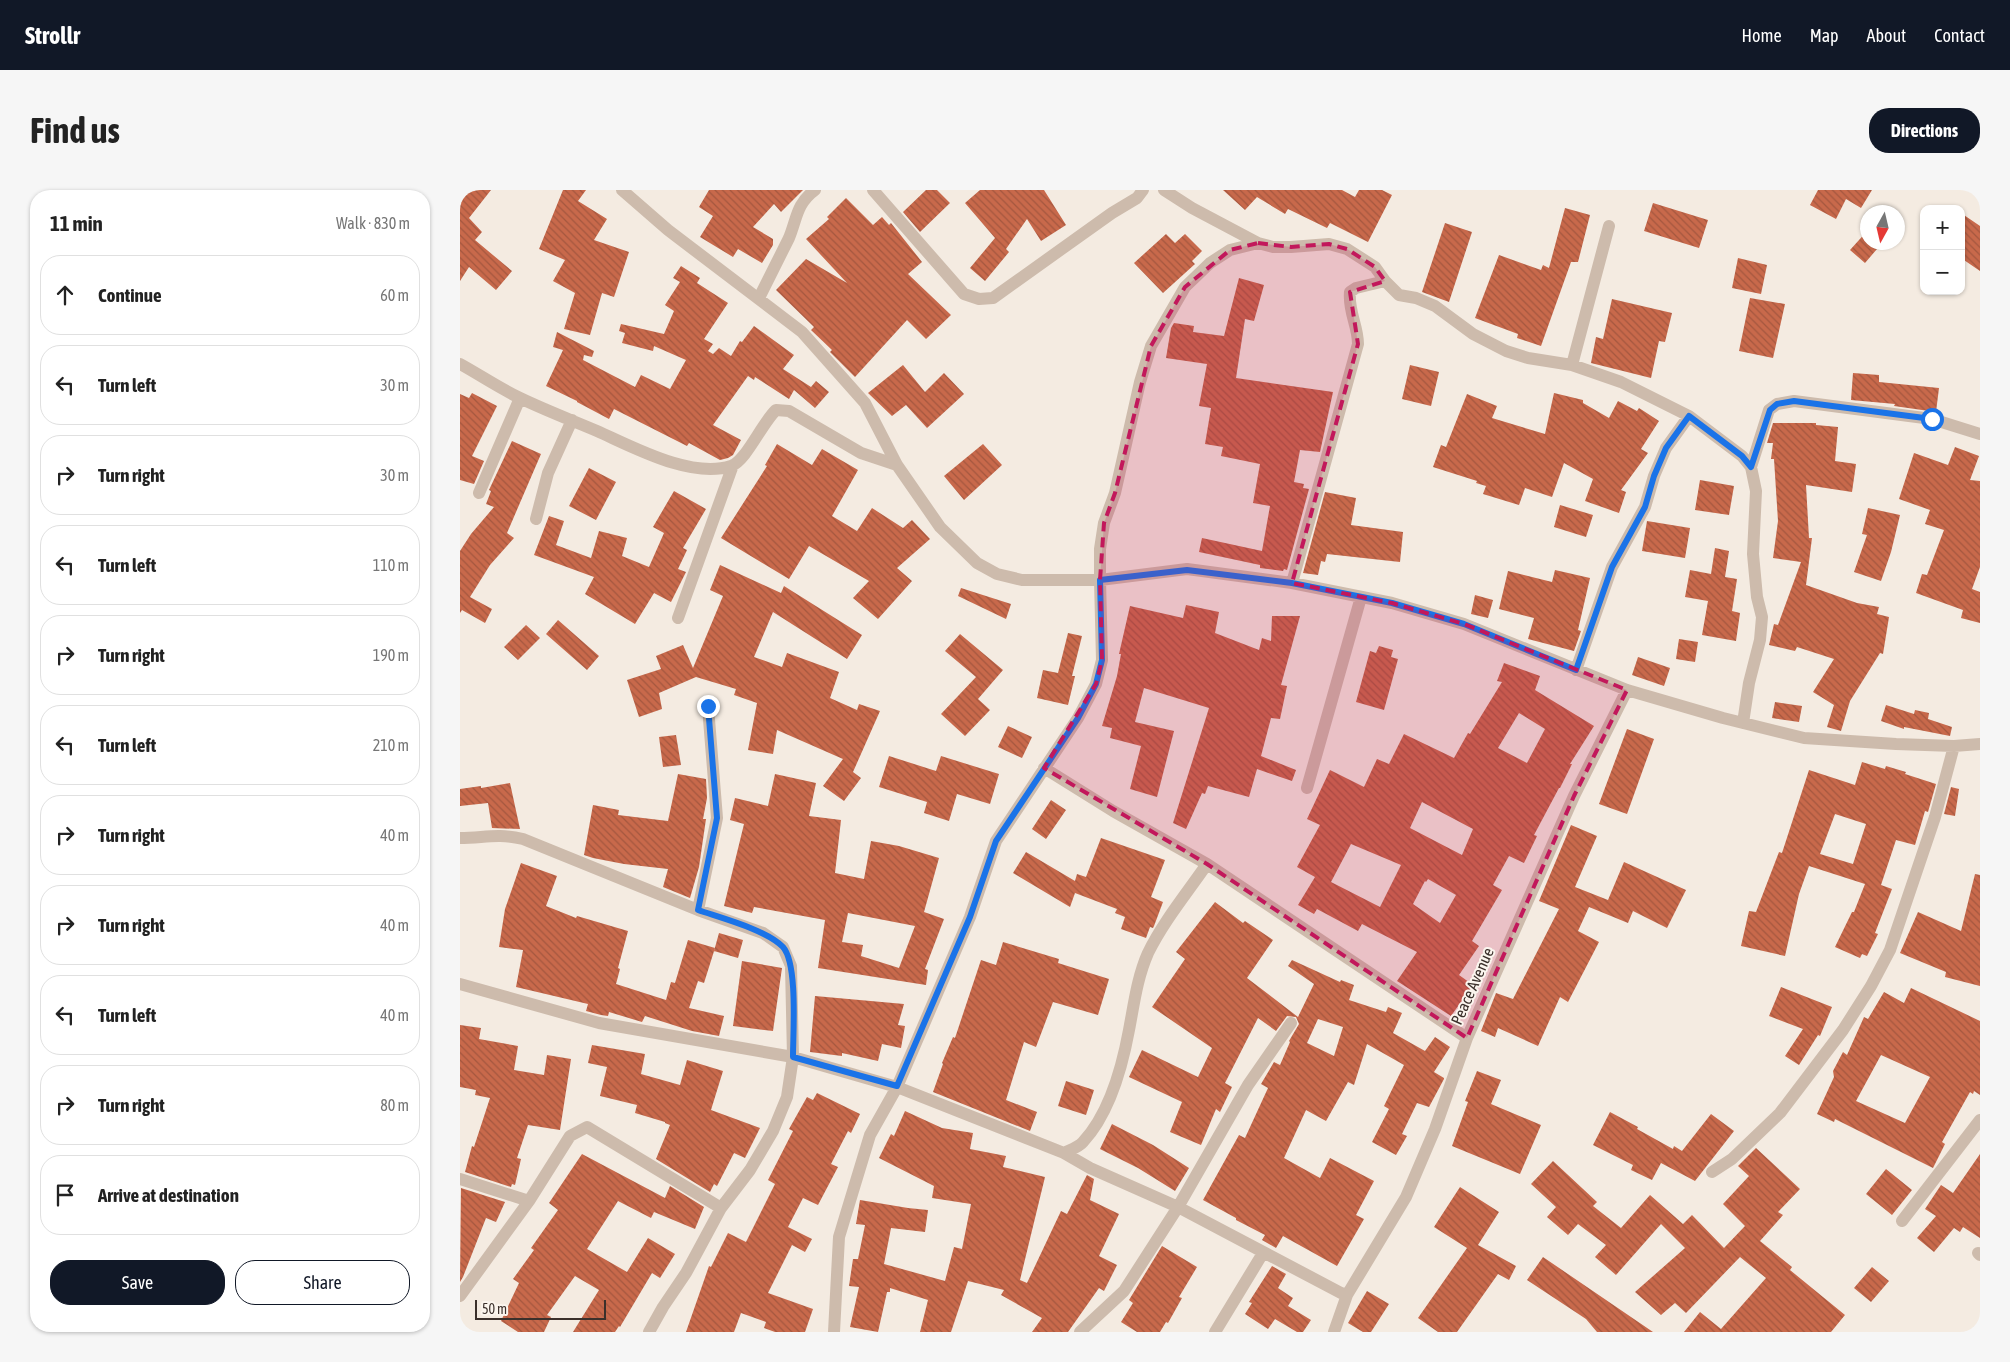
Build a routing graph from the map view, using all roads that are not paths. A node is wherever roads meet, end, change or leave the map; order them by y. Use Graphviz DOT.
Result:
graph roads {
  1 [pos="622,190"];
  2 [pos="815,190"];
  3 [pos="873,190"];
  4 [pos="1143,190"];
  5 [pos="1164,190"];
  6 [pos="1608,226"];
  7 [pos="1258,243"];
  8 [pos="1385,281"];
  9 [pos="758,298"];
  10 [pos="460,364"];
  11 [pos="1572,365"];
  12 [pos="520,398"];
  13 [pos="1689,416"];
  14 [pos="572,420"];
  15 [pos="1980,434"];
  16 [pos="733,465"];
  17 [pos="897,465"];
  18 [pos="1751,467"];
  19 [pos="479,493"];
  20 [pos="536,520"];
  21 [pos="1100,580"];
  22 [pos="1292,583"];
  23 [pos="1361,597"];
  24 [pos="678,618"];
  25 [pos="1576,670"];
  26 [pos="1627,690"];
  27 [pos="708,706"];
  28 [pos="1743,723"];
  29 [pos="1980,744"];
  30 [pos="1954,746"];
  31 [pos="1044,768"];
  32 [pos="1307,788"];
  33 [pos="460,838"];
  34 [pos="1207,864"];
  35 [pos="698,910"];
  36 [pos="460,984"];
  37 [pos="1291,1023"];
  38 [pos="1467,1038"];
  39 [pos="793,1057"];
  40 [pos="897,1086"];
  41 [pos="1980,1120"];
  42 [pos="1064,1153"];
  43 [pos="1712,1172"];
  44 [pos="460,1179"];
  45 [pos="529,1201"];
  46 [pos="1178,1207"];
  47 [pos="721,1208"];
  48 [pos="1902,1221"];
  49 [pos="1263,1252"];
  50 [pos="1346,1295"];
  51 [pos="460,1296"];
  52 [pos="649,1332"];
  53 [pos="834,1332"];
  54 [pos="1080,1332"];
  55 [pos="1215,1332"];
  56 [pos="1334,1332"];
  1 -- 9 [label="street"];
  2 -- 9 [label="street"];
  3 -- 4 [label="street"];
  5 -- 7 [label="street"];
  6 -- 11 [label="street"];
  7 -- 8 [label="street"];
  7 -- 21 [label="street"];
  8 -- 11 [label="street"];
  8 -- 22 [label="street"];
  9 -- 17 [label="street"];
  10 -- 12 [label="street"];
  11 -- 13 [label="street"];
  12 -- 14 [label="street"];
  12 -- 19 [label="street"];
  13 -- 18 [label="street"];
  13 -- 25 [label="street"];
  14 -- 16 [label="street"];
  14 -- 20 [label="street"];
  15 -- 18 [label="street"];
  16 -- 17 [label="street"];
  16 -- 24 [label="street"];
  17 -- 21 [label="street"];
  18 -- 28 [label="street"];
  21 -- 22 [label="street"];
  21 -- 31 [label="street"];
  22 -- 23 [label="street"];
  23 -- 25 [label="street"];
  23 -- 32 [label="street"];
  25 -- 26 [label="street"];
  26 -- 28 [label="street"];
  26 -- 38 [label="street, Peace Avenue"];
  27 -- 35 [label="street"];
  28 -- 30 [label="street"];
  29 -- 30 [label="street"];
  30 -- 43 [label="street"];
  31 -- 34 [label="street"];
  31 -- 40 [label="street"];
  33 -- 35 [label="street"];
  34 -- 38 [label="street"];
  34 -- 42 [label="street"];
  35 -- 39 [label="street"];
  36 -- 39 [label="street"];
  37 -- 46 [label="street"];
  38 -- 50 [label="street, Peace Avenue"];
  39 -- 40 [label="street"];
  39 -- 47 [label="street"];
  40 -- 42 [label="street"];
  40 -- 53 [label="street"];
  41 -- 48 [label="street"];
  42 -- 46 [label="street"];
  44 -- 45 [label="street"];
  45 -- 47 [label="street"];
  45 -- 51 [label="street"];
  46 -- 49 [label="street"];
  46 -- 54 [label="street"];
  47 -- 52 [label="street"];
  49 -- 50 [label="street"];
  49 -- 55 [label="street"];
  50 -- 56 [label="street, Peace Avenue"];
}
